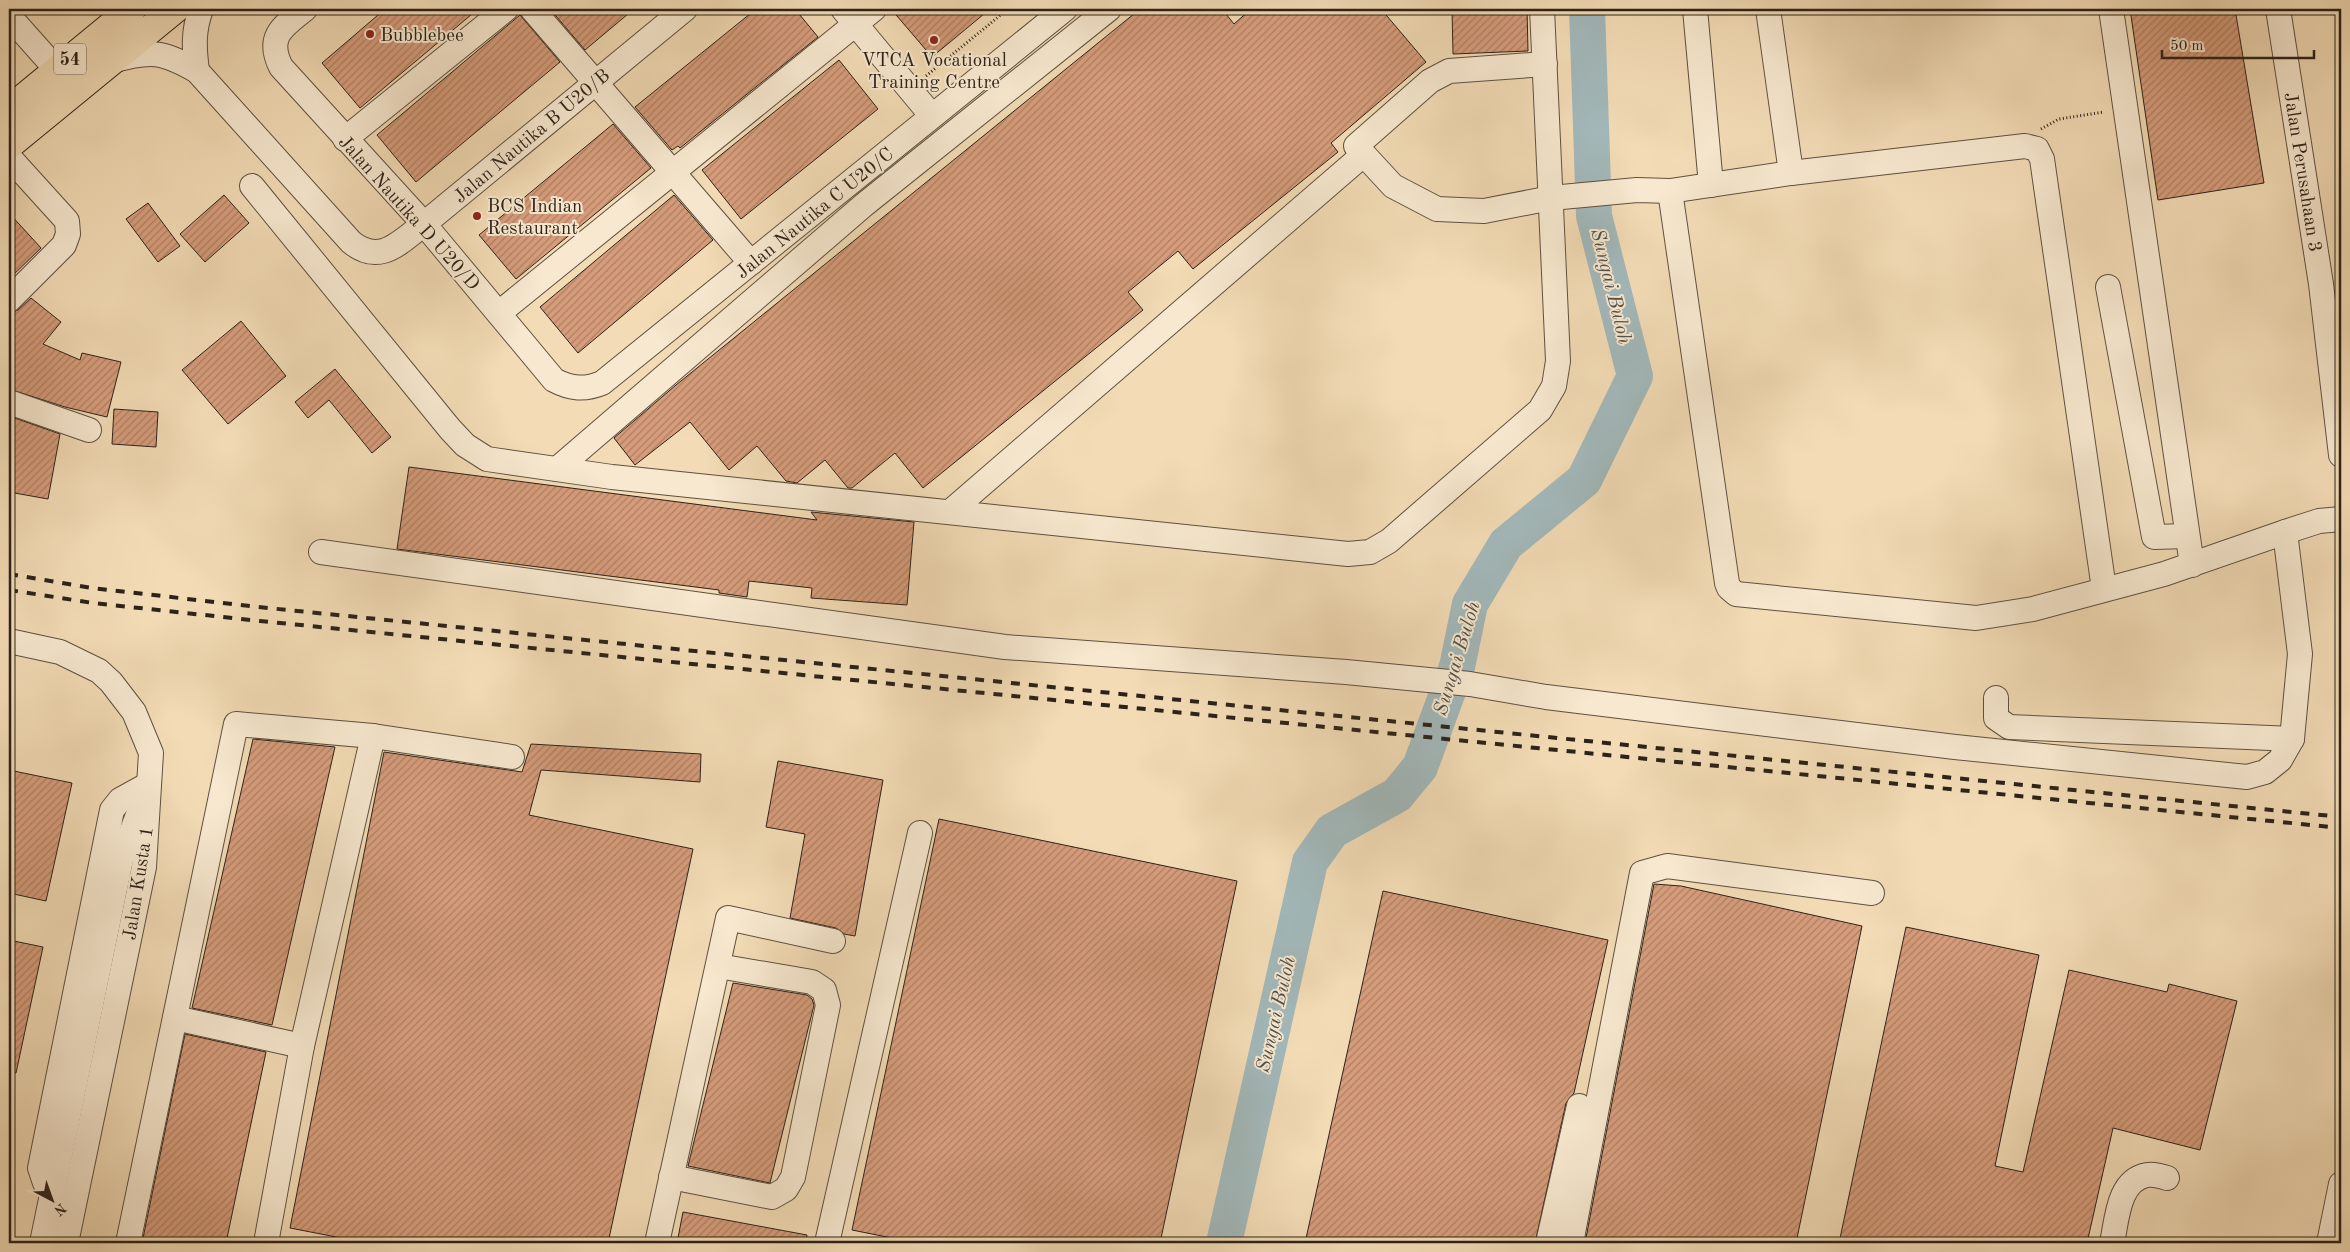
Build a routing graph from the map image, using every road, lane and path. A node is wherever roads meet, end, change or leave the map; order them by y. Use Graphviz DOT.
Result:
graph roads {
  1 [pos="132,9"];
  2 [pos="175,9"];
  3 [pos="201,9"];
  4 [pos="305,9"];
  5 [pos="506,9"];
  6 [pos="532,9"];
  7 [pos="685,9"];
  8 [pos="874,9"];
  9 [pos="1008,9"];
  10 [pos="1065,9"];
  11 [pos="1109,9"];
  12 [pos="1542,9"];
  13 [pos="1695,9"];
  14 [pos="1768,9"];
  15 [pos="2112,9"];
  16 [pos="2278,9"];
  17 [pos="9,16"];
  18 [pos="849,16"];
  19 [pos="109,62"];
  20 [pos="1545,64"];
  21 [pos="56,70"];
  22 [pos="197,71"];
  23 [pos="595,82"];
  24 [pos="910,89"];
  25 [pos="2127,108"];
  26 [pos="9,110"];
  27 [pos="932,116"];
  28 [pos="345,139"];
  29 [pos="9,145"];
  30 [pos="2026,146"];
  31 [pos="1363,155"];
  32 [pos="9,157"];
  33 [pos="673,171"];
  34 [pos="1791,173"];
  35 [pos="1711,185"];
  36 [pos="252,186"];
  37 [pos="1670,191"];
  38 [pos="1555,198"];
  39 [pos="424,224"];
  40 [pos="751,262"];
  41 [pos="2331,282"];
  42 [pos="2108,287"];
  43 [pos="9,300"];
  44 [pos="499,313"];
  45 [pos="554,380"];
  46 [pos="9,402"];
  47 [pos="89,430"];
  48 [pos="2341,455"];
  49 [pos="557,469"];
  50 [pos="951,511"];
  51 [pos="2341,519"];
  52 [pos="2285,532"];
  53 [pos="2187,536"];
  54 [pos="321,552"];
  55 [pos="2192,565"];
  56 [pos="2104,589"];
  57 [pos="9,641"];
  58 [pos="1996,698"];
  59 [pos="373,736"];
  60 [pos="2292,739"];
  61 [pos="512,757"];
  62 [pos="149,784"];
  63 [pos="920,832"];
  64 [pos="1872,893"];
  65 [pos="833,941"];
  66 [pos="718,966"];
  67 [pos="175,1018"];
  68 [pos="302,1046"];
  69 [pos="1578,1106"];
  70 [pos="671,1177"];
  71 [pos="2167,1178"];
  72 [pos="2341,1184"];
  73 [pos="68,1241"];
  74 [pos="42,1243"];
  75 [pos="128,1243"];
  76 [pos="266,1243"];
  77 [pos="657,1243"];
  78 [pos="827,1243"];
  79 [pos="1548,1243"];
  80 [pos="1571,1243"];
  81 [pos="2112,1243"];
  82 [pos="2329,1243"];
  1 -- 21 [label="highway, 54"];
  2 -- 19 [label="highway, 54"];
  3 -- 22 [label="street"];
  4 -- 28 [label="street, Jalan Nautika D U20/D"];
  5 -- 28 [label="street"];
  6 -- 23 [label="street"];
  7 -- 23 [label="street, Jalan Nautika B U20/B"];
  8 -- 18 [label="street"];
  9 -- 24 [label="path"];
  10 -- 27 [label="street, Jalan Nautika C U20/C"];
  11 -- 49 [label="street"];
  12 -- 20 [label="street"];
  13 -- 35 [label="street"];
  14 -- 34 [label="street"];
  15 -- 25 [label="street"];
  16 -- 41 [label="street, Jalan Perusahaan 3"];
  17 -- 21 [label="street"];
  18 -- 24 [label="street"];
  18 -- 33 [label="street"];
  19 -- 22 [label="street"];
  19 -- 29 [label="highway, 54"];
  20 -- 31 [label="street"];
  20 -- 38 [label="street"];
  21 -- 26 [label="highway, 54"];
  22 -- 39 [label="street, Jalan Nautika B U20/B"];
  23 -- 33 [label="street"];
  23 -- 39 [label="street, Jalan Nautika B U20/B"];
  24 -- 27 [label="street"];
  25 -- 30 [label="path"];
  25 -- 53 [label="street"];
  27 -- 40 [label="street, Jalan Nautika C U20/C"];
  28 -- 39 [label="street, Jalan Nautika D U20/D"];
  30 -- 34 [label="street"];
  30 -- 56 [label="street"];
  31 -- 38 [label="street"];
  31 -- 50 [label="street"];
  32 -- 43 [label="street"];
  33 -- 40 [label="street"];
  33 -- 44 [label="street"];
  34 -- 35 [label="street"];
  35 -- 37 [label="street"];
  36 -- 49 [label="street"];
  37 -- 38 [label="street"];
  37 -- 56 [label="street"];
  38 -- 50 [label="street"];
  39 -- 44 [label="street, Jalan Nautika D U20/D"];
  40 -- 45 [label="street, Jalan Nautika C U20/C"];
  41 -- 48 [label="street, Jalan Perusahaan 3"];
  42 -- 53 [label="street"];
  44 -- 45 [label="street, Jalan Nautika D U20/D"];
  46 -- 47 [label="street"];
  49 -- 50 [label="street"];
  51 -- 52 [label="street"];
  52 -- 55 [label="street"];
  52 -- 60 [label="street"];
  53 -- 55 [label="street"];
  54 -- 60 [label="street"];
  55 -- 56 [label="street"];
  57 -- 62 [label="street"];
  58 -- 60 [label="street"];
  59 -- 61 [label="street"];
  59 -- 67 [label="street"];
  59 -- 68 [label="street"];
  62 -- 73 [label="street, Jalan Kusta 1"];
  62 -- 74 [label="street, Jalan Kusta 1"];
  63 -- 78 [label="street"];
  64 -- 80 [label="street"];
  65 -- 66 [label="street"];
  66 -- 70 [label="street"];
  66 -- 70 [label="street"];
  67 -- 68 [label="street"];
  67 -- 75 [label="street"];
  68 -- 76 [label="street"];
  69 -- 79 [label="street"];
  70 -- 77 [label="street"];
  71 -- 81 [label="street"];
  72 -- 82 [label="street"];
}
